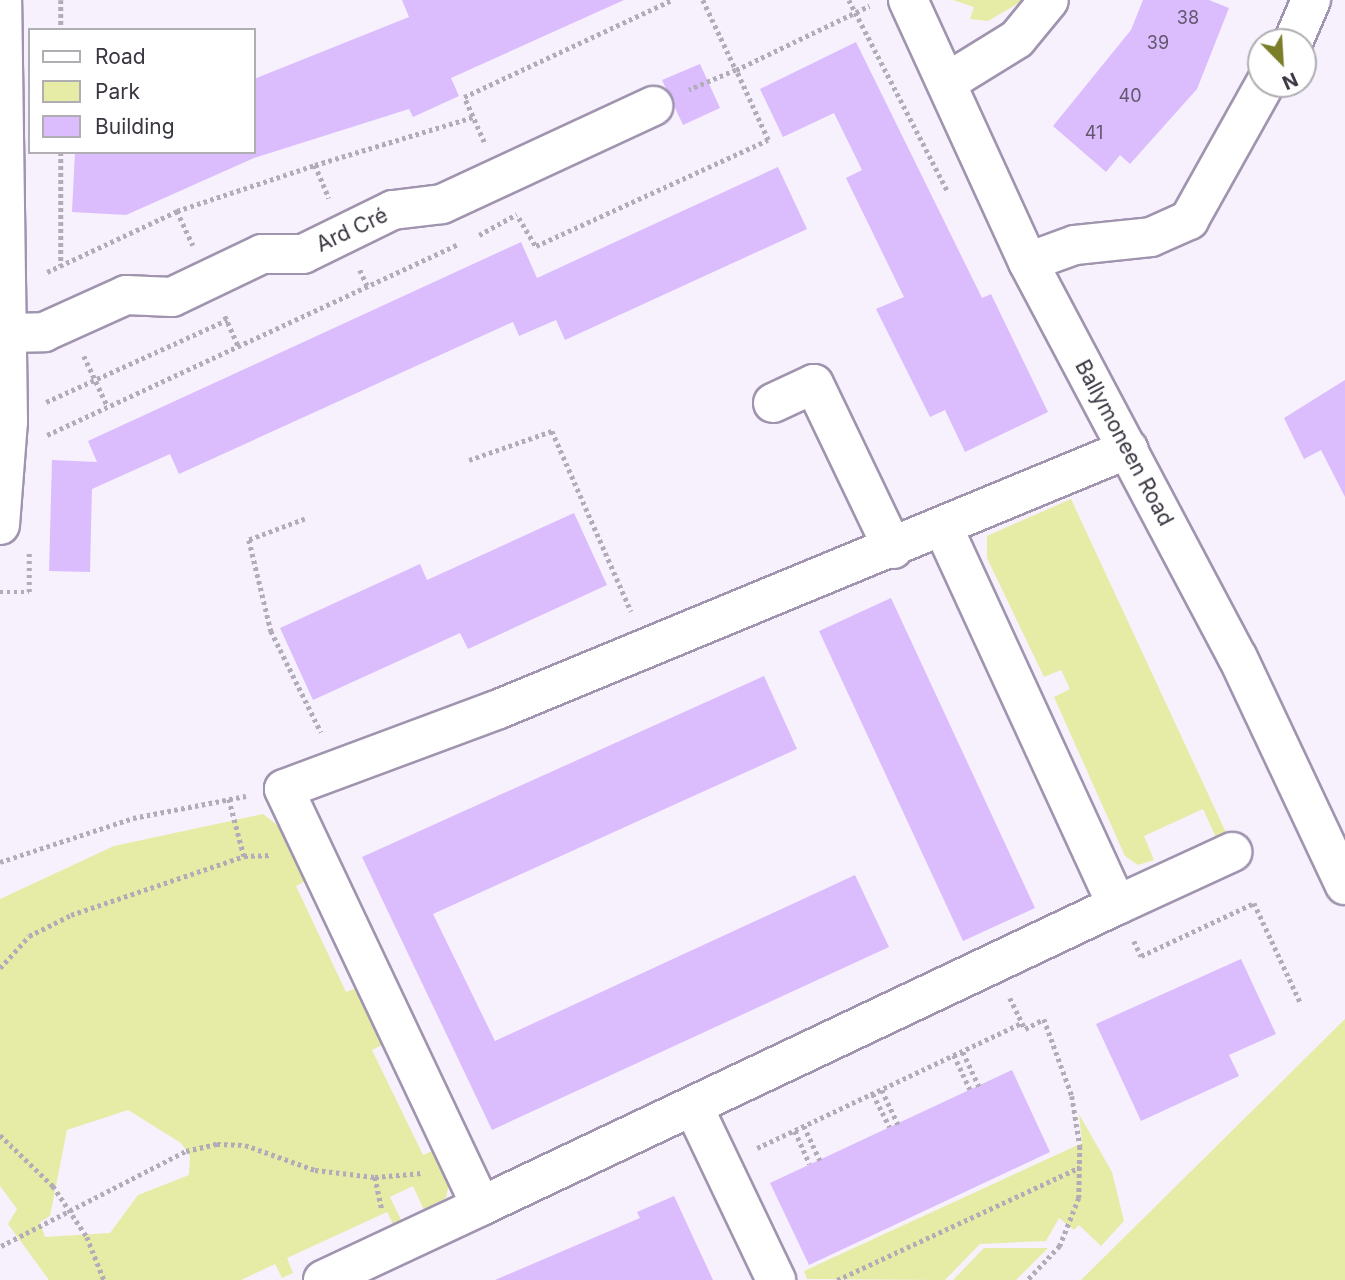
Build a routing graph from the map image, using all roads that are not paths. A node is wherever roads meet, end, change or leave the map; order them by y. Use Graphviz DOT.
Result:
graph roads {
  1 [pos="2,0"];
  2 [pos="908,0"];
  3 [pos="1049,0"];
  4 [pos="1311,0"];
  5 [pos="1299,28"];
  6 [pos="949,81"];
  7 [pos="1257,98"];
  8 [pos="653,106"];
  9 [pos="1028,262"];
  10 [pos="5,333"];
  11 [pos="773,402"];
  12 [pos="1128,449"];
  13 [pos="0,525"];
  14 [pos="943,527"];
  15 [pos="893,549"];
  16 [pos="1232,852"];
  17 [pos="1345,885"];
  18 [pos="1117,905"];
  19 [pos="694,1108"];
  20 [pos="481,1206"];
  21 [pos="323,1280"];
  22 [pos="776,1280"];
  1 -- 10 [label="street"];
  2 -- 6 [label="street, Ballymoneen Road"];
  3 -- 6 [label="street"];
  4 -- 5 [label="street"];
  6 -- 9 [label="street, Ballymoneen Road"];
  7 -- 9 [label="street"];
  8 -- 10 [label="street, Ard Cré"];
  9 -- 12 [label="street, Ballymoneen Road"];
  10 -- 13 [label="street"];
  11 -- 15 [label="street"];
  12 -- 14 [label="street"];
  12 -- 17 [label="street, Ballymoneen Road"];
  14 -- 15 [label="street"];
  14 -- 18 [label="street"];
  15 -- 20 [label="street"];
  16 -- 18 [label="street"];
  18 -- 19 [label="street"];
  19 -- 20 [label="street"];
  19 -- 22 [label="street"];
  20 -- 21 [label="street"];
}
